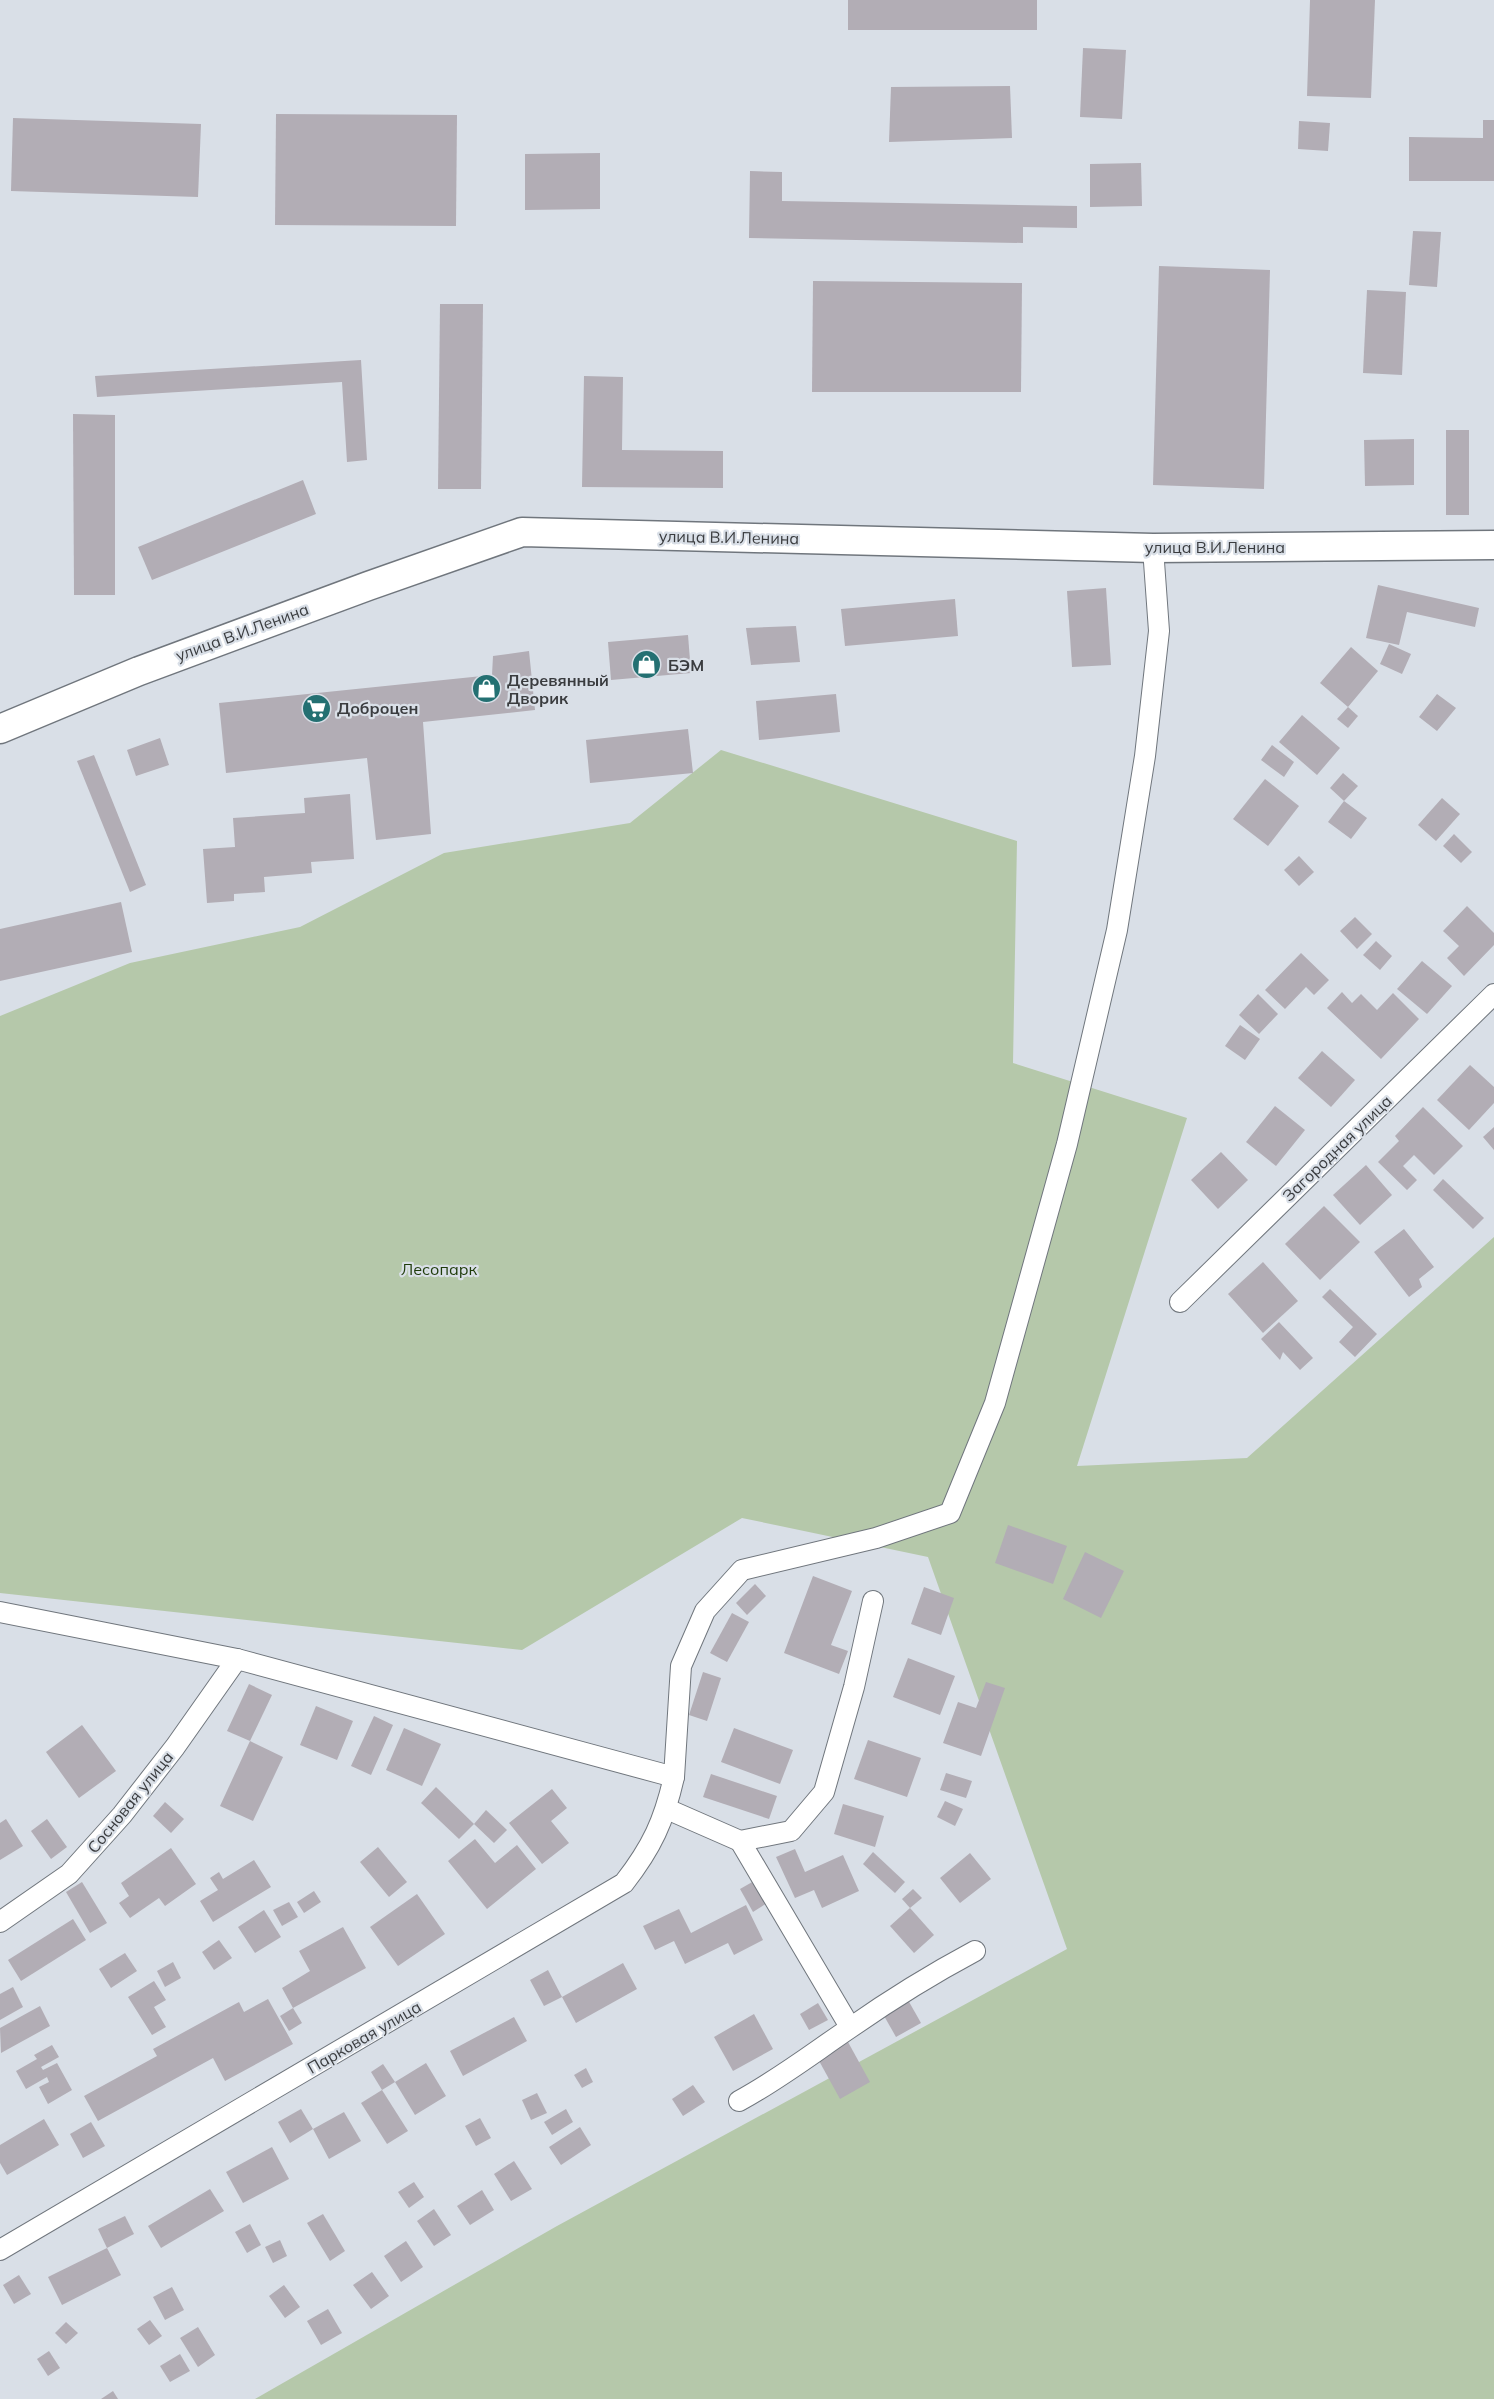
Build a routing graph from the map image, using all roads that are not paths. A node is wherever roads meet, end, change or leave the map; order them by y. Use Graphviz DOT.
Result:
graph roads {
  1 [pos="1494,544"];
  2 [pos="1153,548"];
  3 [pos="0,729"];
  4 [pos="1494,994"];
  5 [pos="1180,1302"];
  6 [pos="873,1601"];
  7 [pos="0,1611"];
  8 [pos="237,1659"];
  9 [pos="674,1776"];
  10 [pos="667,1809"];
  11 [pos="740,1841"];
  12 [pos="0,1922"];
  13 [pos="975,1951"];
  14 [pos="850,2027"];
  15 [pos="739,2101"];
  16 [pos="0,2250"];
  1 -- 2 [label="main road, улица В.И.Ленина"];
  2 -- 3 [label="main road, улица В.И.Ленина"];
  2 -- 9 [label="street, Парковая улица"];
  4 -- 5 [label="street, Загородная улица"];
  6 -- 11 [label="street"];
  7 -- 8 [label="street"];
  8 -- 9 [label="street"];
  8 -- 12 [label="street, Сосновая улица"];
  9 -- 10 [label="street, Парковая улица"];
  10 -- 11 [label="street"];
  10 -- 16 [label="street, Парковая улица"];
  11 -- 14 [label="street"];
  13 -- 14 [label="street"];
  14 -- 15 [label="street"];
}
